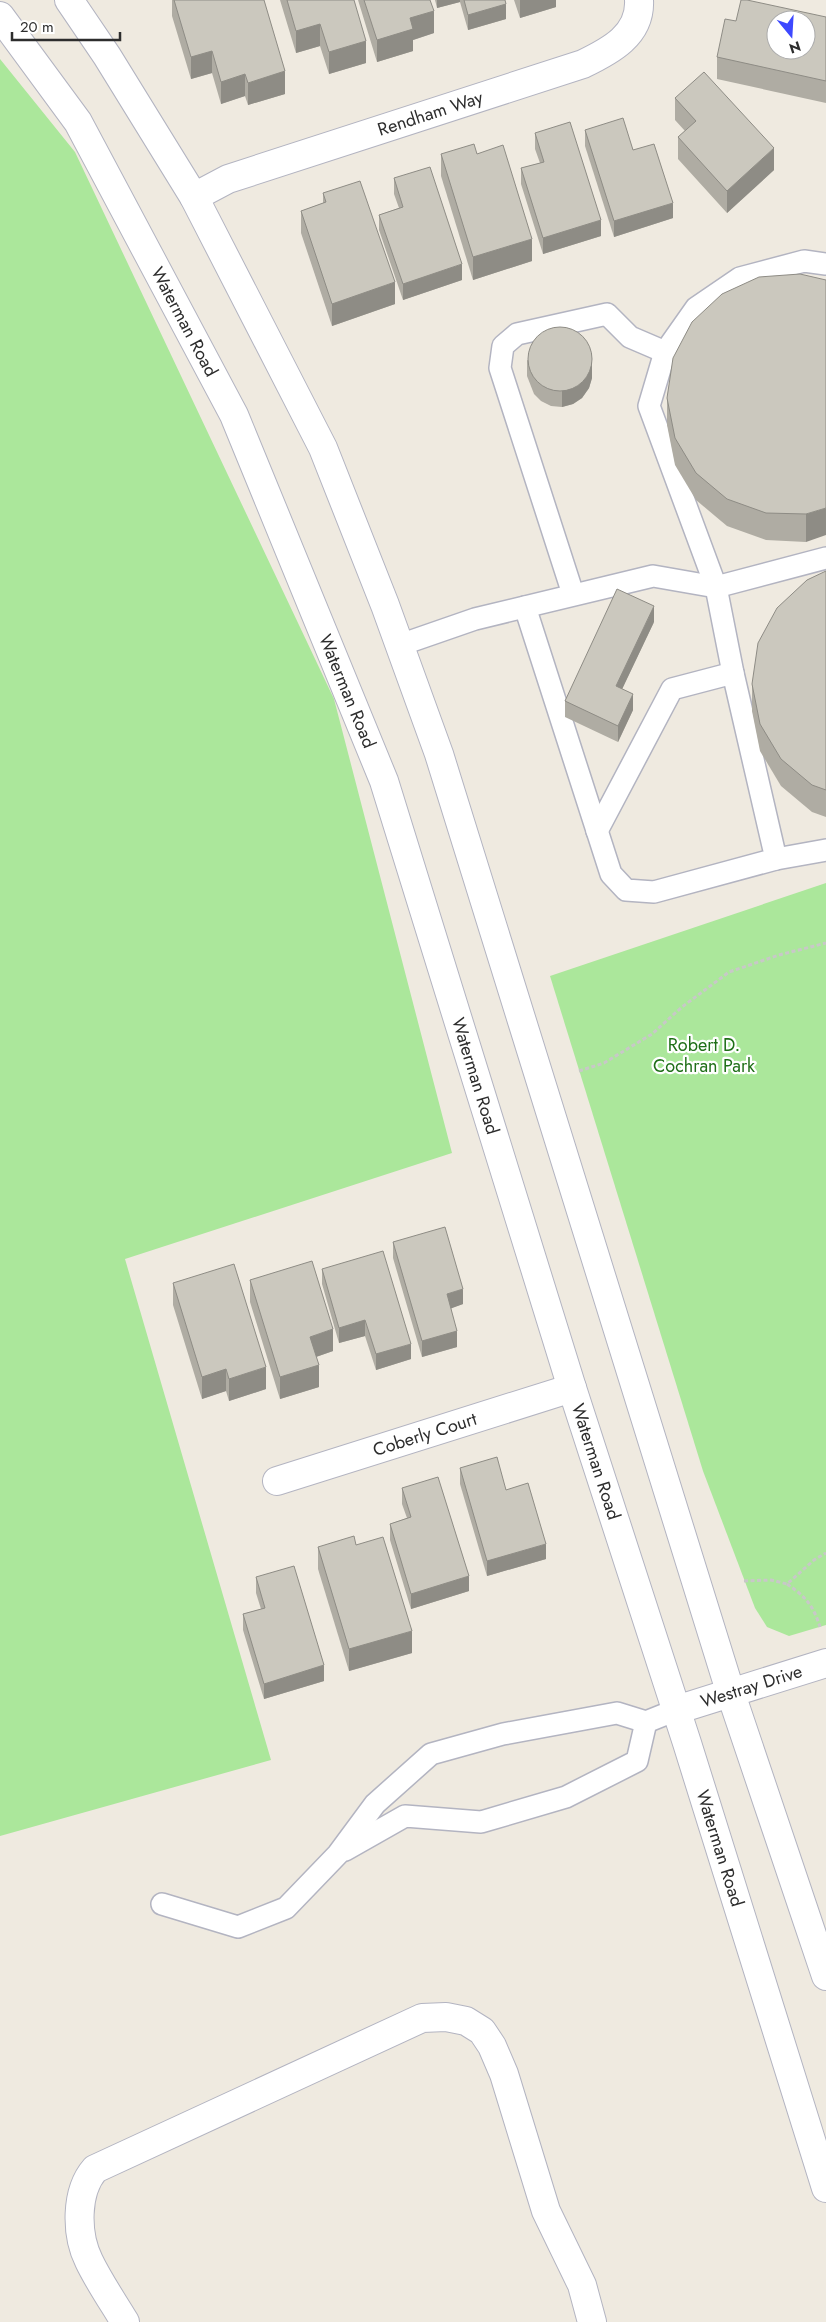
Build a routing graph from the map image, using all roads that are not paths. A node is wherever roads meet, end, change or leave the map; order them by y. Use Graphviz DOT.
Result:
graph roads {
  1 [pos="69,0"];
  2 [pos="639,0"];
  3 [pos="0,16"];
  4 [pos="194,197"];
  5 [pos="826,264"];
  6 [pos="665,352"];
  7 [pos="826,558"];
  8 [pos="716,587"];
  9 [pos="573,594"];
  10 [pos="525,607"];
  11 [pos="400,645"];
  12 [pos="732,673"];
  13 [pos="597,831"];
  14 [pos="826,850"];
  15 [pos="776,860"];
  16 [pos="572,1388"];
  17 [pos="277,1481"];
  18 [pos="826,1663"];
  19 [pos="731,1694"];
  20 [pos="676,1710"];
  21 [pos="646,1722"];
  22 [pos="338,1854"];
  23 [pos="162,1904"];
  24 [pos="826,1976"];
  25 [pos="826,2188"];
  26 [pos="125,2322"];
  27 [pos="592,2322"];
  1 -- 4 [label="street"];
  2 -- 4 [label="street, Rendham Way"];
  3 -- 16 [label="street, Waterman Road"];
  4 -- 11 [label="street"];
  5 -- 6 [label="lane"];
  6 -- 8 [label="lane"];
  6 -- 9 [label="lane"];
  7 -- 8 [label="lane"];
  8 -- 9 [label="lane"];
  8 -- 12 [label="lane"];
  9 -- 10 [label="lane"];
  10 -- 11 [label="lane"];
  10 -- 13 [label="lane"];
  11 -- 19 [label="street"];
  12 -- 13 [label="lane"];
  12 -- 15 [label="lane"];
  13 -- 15 [label="lane"];
  14 -- 15 [label="lane"];
  16 -- 17 [label="street, Coberly Court"];
  16 -- 20 [label="street, Waterman Road"];
  18 -- 19 [label="street, Westray Drive"];
  19 -- 20 [label="street, Westray Drive"];
  19 -- 24 [label="street"];
  20 -- 21 [label="lane"];
  20 -- 25 [label="street, Waterman Road"];
  21 -- 22 [label="lane"];
  21 -- 22 [label="lane"];
  22 -- 23 [label="lane"];
  26 -- 27 [label="street"];
}
